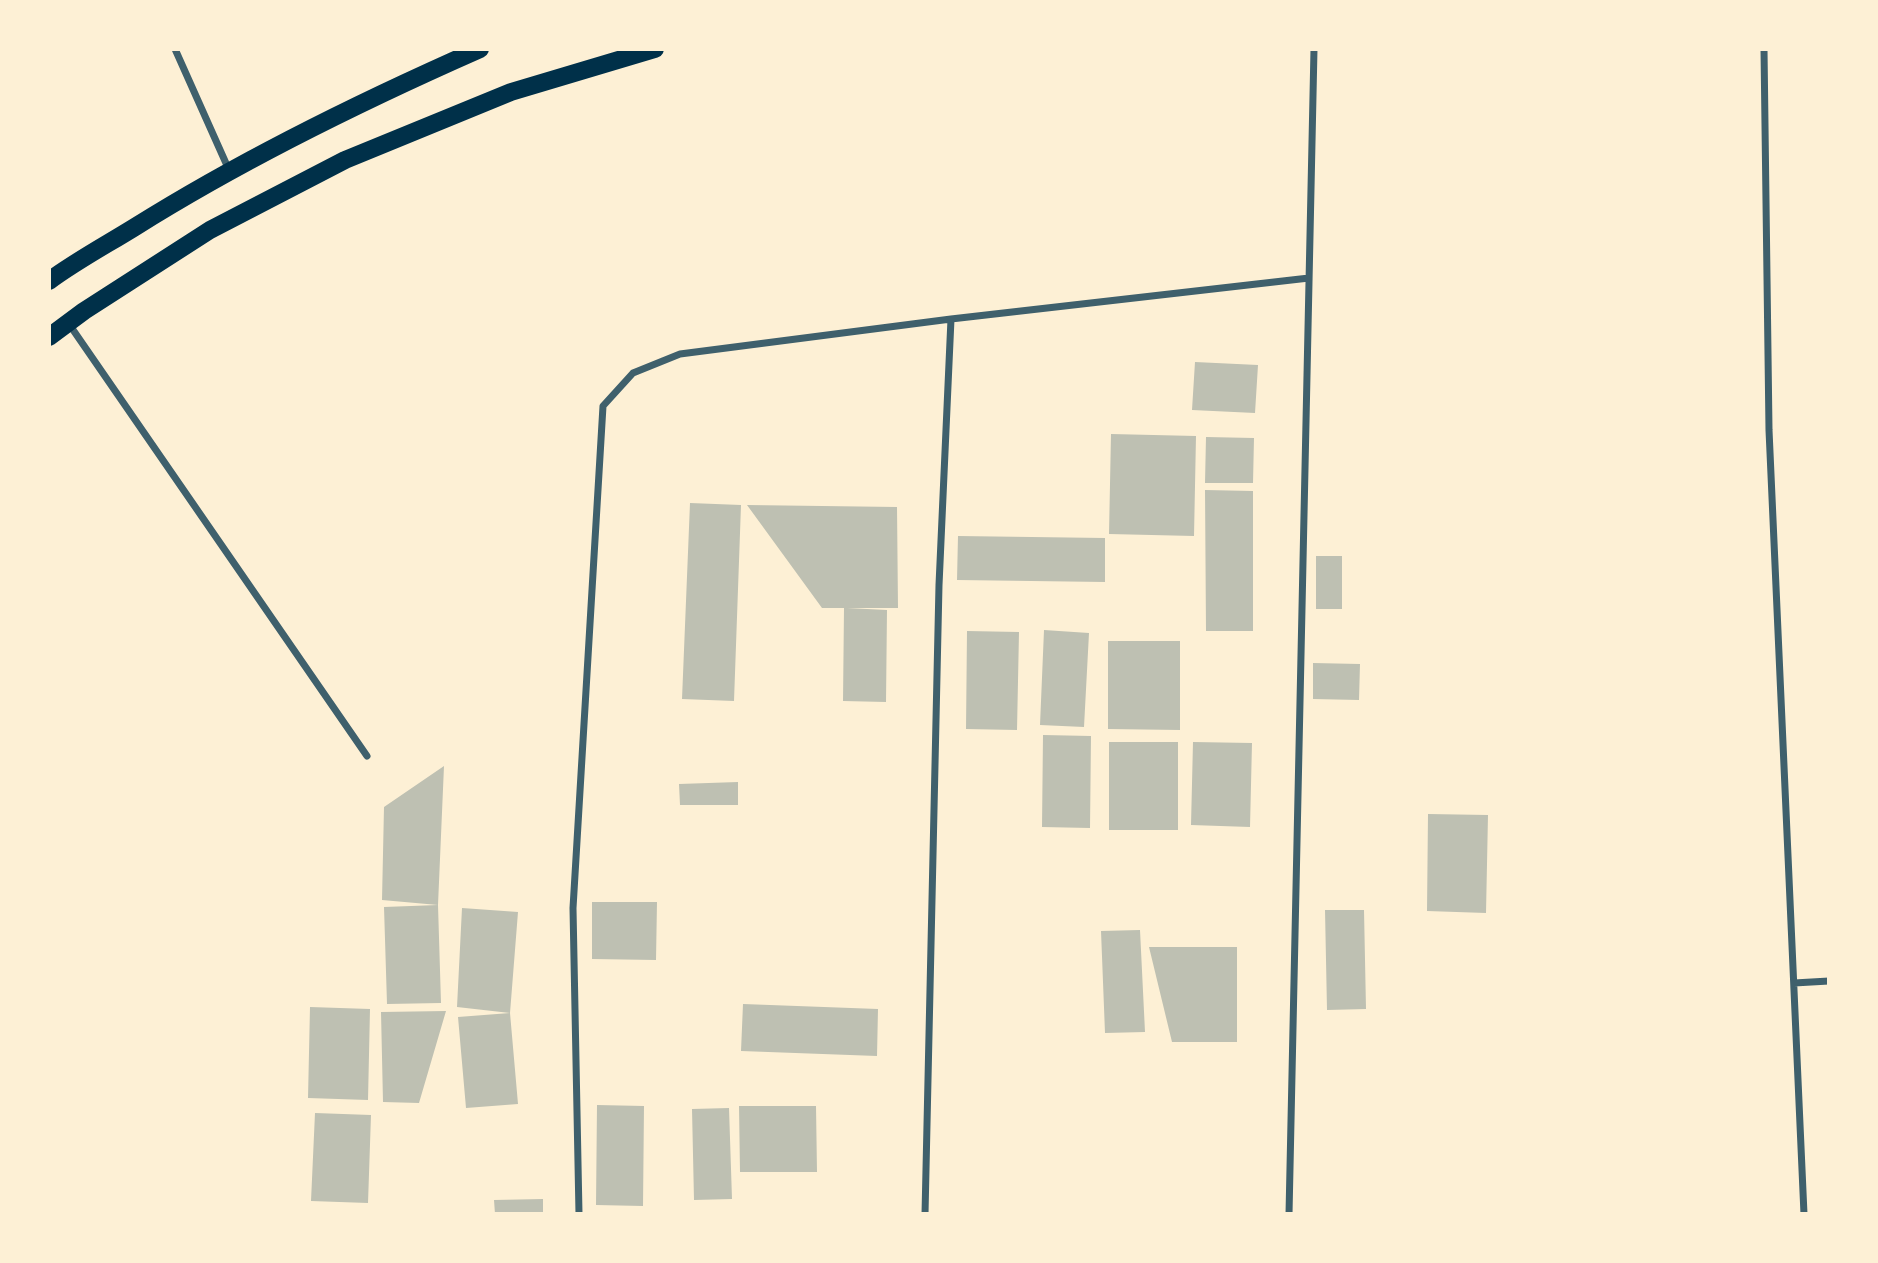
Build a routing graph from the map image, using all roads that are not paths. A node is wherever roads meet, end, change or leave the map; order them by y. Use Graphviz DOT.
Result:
graph roads {
  1 [pos="175,49"];
  2 [pos="480,49"];
  3 [pos="655,49"];
  4 [pos="1314,49"];
  5 [pos="1764,49"];
  6 [pos="230,172"];
  7 [pos="1309,278"];
  8 [pos="49,281"];
  9 [pos="951,319"];
  10 [pos="68,324"];
  11 [pos="49,337"];
  12 [pos="367,755"];
  13 [pos="1829,981"];
  14 [pos="1794,983"];
  15 [pos="579,1214"];
  16 [pos="925,1214"];
  17 [pos="1289,1214"];
  18 [pos="1804,1214"];
  1 -- 6 [label="street"];
  2 -- 6 [label="main road"];
  3 -- 10 [label="main road"];
  4 -- 7 [label="street"];
  5 -- 14 [label="street"];
  6 -- 8 [label="main road"];
  7 -- 9 [label="street"];
  7 -- 17 [label="street"];
  9 -- 15 [label="street"];
  9 -- 16 [label="street"];
  10 -- 11 [label="main road"];
  10 -- 12 [label="street"];
  13 -- 14 [label="street"];
  14 -- 18 [label="street"];
}
